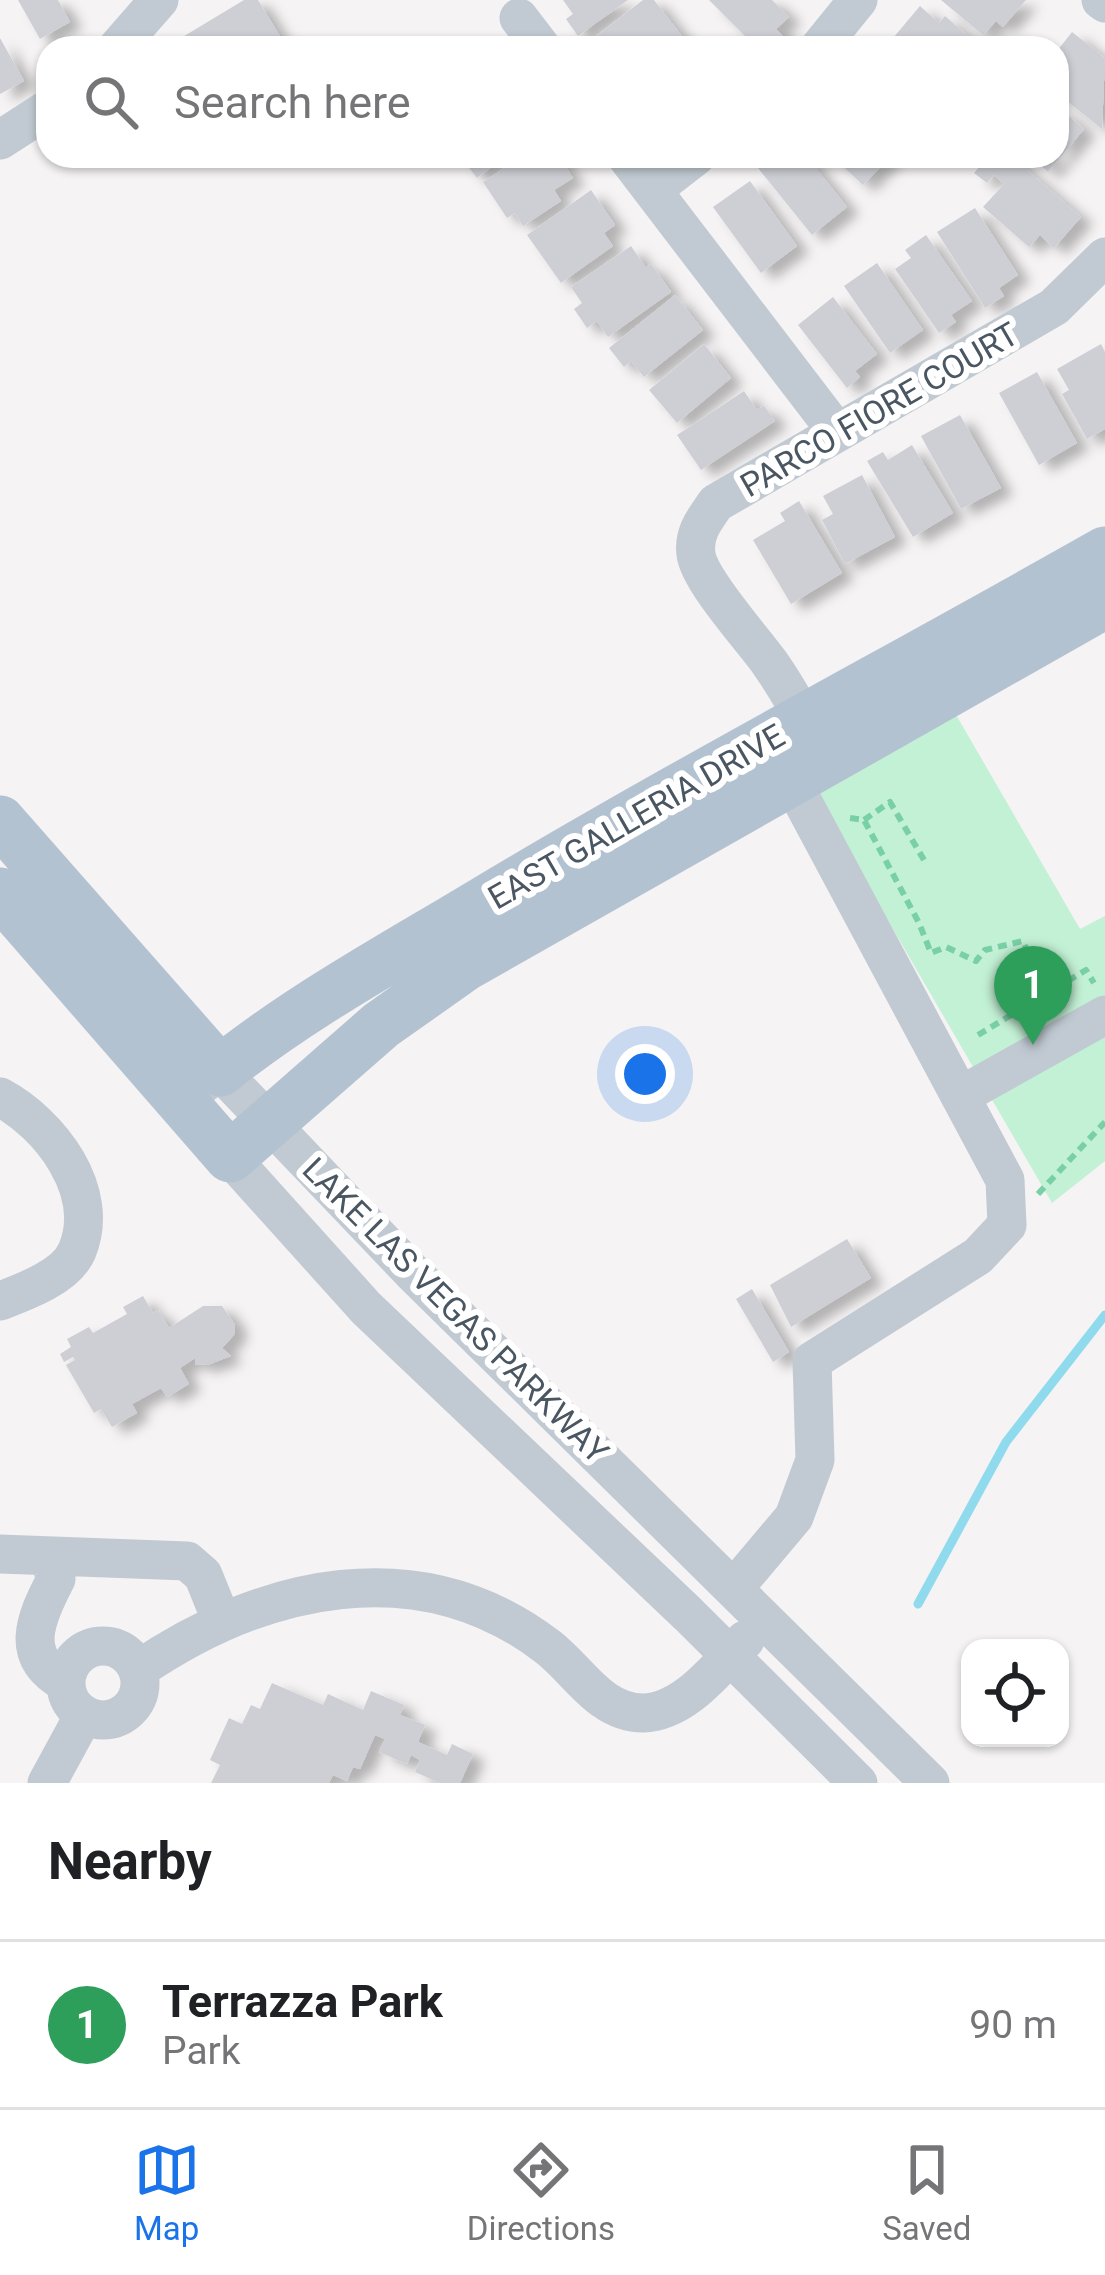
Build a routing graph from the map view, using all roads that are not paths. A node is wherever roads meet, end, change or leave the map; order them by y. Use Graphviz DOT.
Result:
graph roads {
  1 [pos="159,0"];
  2 [pos="858,0"];
  3 [pos="128,36"];
  4 [pos="828,36"];
  5 [pos="36,117"];
  6 [pos="0,140"];
  7 [pos="635,168"];
  8 [pos="680,168"];
  9 [pos="652,190"];
  10 [pos="1105,256"];
  11 [pos="837,432"];
  12 [pos="1105,552"];
  13 [pos="1105,603"];
  14 [pos="965,656"];
  15 [pos="798,750"];
  16 [pos="686,814"];
  17 [pos="0,820"];
  18 [pos="0,892"];
  19 [pos="1103,1006"];
  20 [pos="200,1086"];
  21 [pos="960,1096"];
  22 [pos="0,1097"];
  23 [pos="269,1121"];
  24 [pos="230,1156"];
  25 [pos="0,1301"];
  26 [pos="0,1554"];
  27 [pos="49,1557"];
  28 [pos="735,1587"];
  29 [pos="766,1619"];
  30 [pos="222,1622"];
  31 [pos="730,1655"];
  32 [pos="138,1670"];
  33 [pos="75,1699"];
  34 [pos="47,1783"];
  35 [pos="858,1783"];
  36 [pos="931,1783"];
  1 -- 3 [label="street"];
  2 -- 4 [label="street"];
  5 -- 6 [label="street"];
  7 -- 9 [label="street"];
  8 -- 9 [label="street"];
  9 -- 11 [label="street"];
  10 -- 11 [label="street, PARCO FIORE COURT"];
  11 -- 15 [label="street, PARCO FIORE COURT"];
  12 -- 14 [label="main road, EAST GALLERIA DRIVE"];
  13 -- 14 [label="main road, EAST GALLERIA DRIVE"];
  14 -- 15 [label="main road, EAST GALLERIA DRIVE"];
  15 -- 16 [label="main road, EAST GALLERIA DRIVE"];
  15 -- 21 [label="street, PARCO FIORE COURT"];
  16 -- 20 [label="main road, EAST GALLERIA DRIVE"];
  16 -- 23 [label="main road, EAST GALLERIA DRIVE"];
  17 -- 20 [label="main road, LAKE LAS VEGAS PARKWAY"];
  18 -- 20 [label="main road, LAKE LAS VEGAS PARKWAY"];
  19 -- 21 [label="street"];
  20 -- 23 [label="street, LAKE LAS VEGAS PARKWAY"];
  20 -- 24 [label="main road, LAKE LAS VEGAS PARKWAY"];
  21 -- 28 [label="street, PARCO FIORE COURT"];
  22 -- 25 [label="street"];
  23 -- 24 [label="main road, EAST GALLERIA DRIVE"];
  23 -- 28 [label="street, LAKE LAS VEGAS PARKWAY"];
  24 -- 31 [label="street, LAKE LAS VEGAS PARKWAY"];
  26 -- 27 [label="street"];
  27 -- 30 [label="street"];
  27 -- 33 [label="street"];
  28 -- 29 [label="street, LAKE LAS VEGAS PARKWAY"];
  29 -- 31 [label="street"];
  29 -- 36 [label="street, LAKE LAS VEGAS PARKWAY"];
  30 -- 31 [label="street"];
  30 -- 32 [label="street"];
  31 -- 35 [label="street, LAKE LAS VEGAS PARKWAY"];
  32 -- 33 [label="street"];
  32 -- 33 [label="street"];
  33 -- 34 [label="street"];
}
